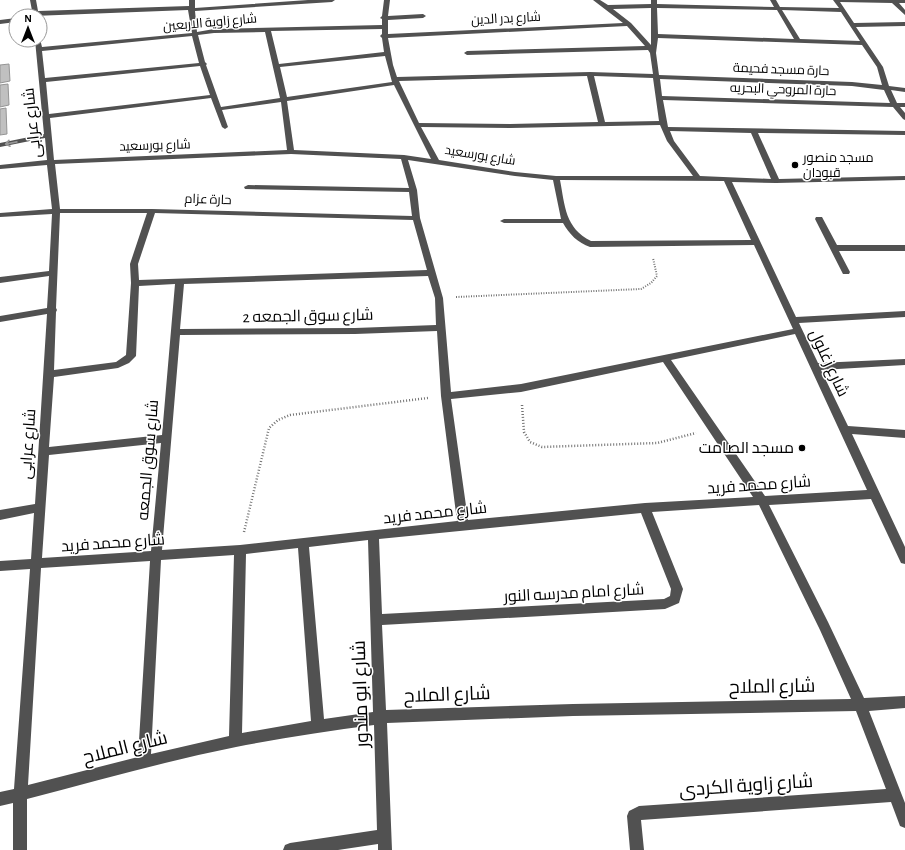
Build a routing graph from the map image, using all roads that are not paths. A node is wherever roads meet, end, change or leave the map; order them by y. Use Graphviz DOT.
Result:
graph roads {
  1 [pos="192,0"];
  2 [pos="332,0"];
  3 [pos="387,0"];
  4 [pos="596,0"];
  5 [pos="773,0"];
  6 [pos="836,0"];
  7 [pos="893,0"];
  8 [pos="294,1"];
  9 [pos="905,1"];
  10 [pos="655,3"];
  11 [pos="608,7"];
  12 [pos="191,9"];
  13 [pos="779,9"];
  14 [pos="843,10"];
  15 [pos="905,13"];
  16 [pos="48,14"];
  17 [pos="423,16"];
  18 [pos="383,18"];
  19 [pos="629,24"];
  20 [pos="905,24"];
  21 [pos="853,25"];
  22 [pos="383,27"];
  23 [pos="268,30"];
  24 [pos="194,34"];
  25 [pos="383,36"];
  26 [pos="655,36"];
  27 [pos="798,40"];
  28 [pos="865,43"];
  29 [pos="39,49"];
  30 [pos="652,51"];
  31 [pos="467,53"];
  32 [pos="386,54"];
  33 [pos="204,64"];
  34 [pos="276,66"];
  35 [pos="590,74"];
  36 [pos="656,78"];
  37 [pos="43,80"];
  38 [pos="395,81"];
  39 [pos="886,88"];
  40 [pos="905,90"];
  41 [pos="214,96"];
  42 [pos="659,98"];
  43 [pos="284,100"];
  44 [pos="895,105"];
  45 [pos="905,106"];
  46 [pos="218,109"];
  47 [pos="47,116"];
  48 [pos="905,118"];
  49 [pos="417,125"];
  50 [pos="602,125"];
  51 [pos="664,126"];
  52 [pos="225,127"];
  53 [pos="754,131"];
  54 [pos="905,133"];
  55 [pos="49,135"];
  56 [pos="0,145"];
  57 [pos="291,152"];
  58 [pos="404,158"];
  59 [pos="436,161"];
  60 [pos="52,162"];
  61 [pos="0,167"];
  62 [pos="556,178"];
  63 [pos="698,178"];
  64 [pos="905,178"];
  65 [pos="727,179"];
  66 [pos="776,181"];
  67 [pos="248,187"];
  68 [pos="413,190"];
  69 [pos="56,211"];
  70 [pos="152,211"];
  71 [pos="0,215"];
  72 [pos="416,218"];
  73 [pos="819,219"];
  74 [pos="504,221"];
  75 [pos="564,221"];
  76 [pos="756,242"];
  77 [pos="834,248"];
  78 [pos="905,248"];
  79 [pos="846,272"];
  80 [pos="54,273"];
  81 [pos="433,273"];
  82 [pos="0,280"];
  83 [pos="180,281"];
  84 [pos="136,283"];
  85 [pos="53,310"];
  86 [pos="905,314"];
  87 [pos="0,319"];
  88 [pos="792,320"];
  89 [pos="441,328"];
  90 [pos="797,331"];
  91 [pos="175,332"];
  92 [pos="665,358"];
  93 [pos="905,362"];
  94 [pos="814,367"];
  95 [pos="49,374"];
  96 [pos="446,396"];
  97 [pos="844,430"];
  98 [pos="905,434"];
  99 [pos="166,438"];
  100 [pos="43,452"];
  101 [pos="874,494"];
  102 [pos="762,501"];
  103 [pos="39,508"];
  104 [pos="645,508"];
  105 [pos="0,515"];
  106 [pos="463,526"];
  107 [pos="372,536"];
  108 [pos="303,543"];
  109 [pos="240,550"];
  110 [pos="156,556"];
  111 [pos="905,559"];
  112 [pos="35,564"];
  113 [pos="0,566"];
  114 [pos="377,620"];
  115 [pos="905,702"];
  116 [pos="860,705"];
  117 [pos="380,717"];
  118 [pos="318,726"];
  119 [pos="235,741"];
  120 [pos="144,762"];
  121 [pos="20,795"];
  122 [pos="895,795"];
  123 [pos="0,799"];
  124 [pos="905,821"];
  125 [pos="385,843"];
  126 [pos="20,850"];
  127 [pos="290,850"];
  128 [pos="637,850"];
  1 -- 12 [label="street"];
  2 -- 8 [label="street"];
  3 -- 18 [label="street"];
  4 -- 11 [label="street"];
  5 -- 13 [label="street"];
  6 -- 7 [label="street"];
  6 -- 14 [label="street"];
  7 -- 9 [label="street"];
  7 -- 15 [label="street"];
  8 -- 12 [label="street"];
  10 -- 11 [label="street"];
  10 -- 13 [label="street"];
  10 -- 26 [label="street"];
  11 -- 19 [label="street"];
  12 -- 16 [label="street"];
  12 -- 24 [label="street"];
  13 -- 14 [label="street"];
  13 -- 27 [label="street"];
  14 -- 21 [label="street"];
  17 -- 18 [label="street"];
  18 -- 22 [label="street"];
  19 -- 25 [label="street, شارع بدر الدين"];
  19 -- 30 [label="street"];
  20 -- 21 [label="street"];
  21 -- 28 [label="street"];
  22 -- 23 [label="street, شارع زاوية الاربعين"];
  22 -- 25 [label="street"];
  23 -- 24 [label="street, شارع زاوية الاربعين"];
  23 -- 34 [label="street"];
  24 -- 29 [label="street, شارع زاوية الاربعين"];
  24 -- 33 [label="street"];
  25 -- 32 [label="street"];
  26 -- 27 [label="street"];
  26 -- 30 [label="street"];
  27 -- 28 [label="street"];
  28 -- 39 [label="street"];
  29 -- 37 [label="street, شارع عرابى"];
  30 -- 31 [label="street"];
  30 -- 36 [label="street"];
  32 -- 34 [label="street"];
  32 -- 38 [label="street"];
  33 -- 37 [label="street"];
  33 -- 41 [label="street"];
  34 -- 43 [label="street"];
  35 -- 36 [label="street, حارة مسجد فحيمة"];
  35 -- 38 [label="street, حارة مسجد فحيمة"];
  35 -- 50 [label="street"];
  36 -- 39 [label="street, حارة مسجد فحيمة"];
  36 -- 42 [label="street"];
  37 -- 47 [label="street, شارع عرابى"];
  38 -- 43 [label="street, حارة مسجد فحيمة"];
  38 -- 49 [label="street"];
  39 -- 40 [label="street, حارة مسجد فحيمة"];
  39 -- 44 [label="street"];
  41 -- 46 [label="street"];
  41 -- 47 [label="street"];
  42 -- 44 [label="street, حارة المروحي البحريه"];
  42 -- 51 [label="street"];
  43 -- 46 [label="street, حارة مسجد فحيمة"];
  43 -- 57 [label="street"];
  44 -- 45 [label="street, حارة المروحي البحريه"];
  44 -- 48 [label="street"];
  46 -- 52 [label="street"];
  47 -- 55 [label="street, شارع عرابى"];
  49 -- 50 [label="street"];
  49 -- 59 [label="street"];
  50 -- 51 [label="street"];
  51 -- 53 [label="street"];
  51 -- 63 [label="street"];
  53 -- 54 [label="street"];
  53 -- 66 [label="street"];
  55 -- 56 [label="street, one-way"];
  55 -- 60 [label="street, شارع عرابى"];
  57 -- 58 [label="street, شارع بورسعيد"];
  57 -- 60 [label="street, شارع بورسعيد"];
  58 -- 59 [label="street, شارع بورسعيد"];
  58 -- 68 [label="street"];
  59 -- 62 [label="street, شارع بورسعيد"];
  60 -- 61 [label="street, شارع بورسعيد"];
  60 -- 69 [label="street, شارع عرابى"];
  62 -- 63 [label="street, شارع بورسعيد"];
  62 -- 75 [label="street"];
  63 -- 65 [label="street, شارع بورسعيد"];
  64 -- 66 [label="street, شارع بورسعيد"];
  65 -- 66 [label="street, شارع بورسعيد"];
  65 -- 76 [label="street, شارع زغلول"];
  67 -- 68 [label="street"];
  68 -- 72 [label="street"];
  69 -- 70 [label="street, حارة عزام"];
  69 -- 71 [label="street, حارة عزام"];
  69 -- 80 [label="street, شارع عرابى"];
  70 -- 72 [label="street, حارة عزام"];
  70 -- 84 [label="street"];
  72 -- 81 [label="street"];
  73 -- 77 [label="street"];
  74 -- 75 [label="street"];
  75 -- 76 [label="street"];
  76 -- 88 [label="street, شارع زغلول"];
  77 -- 78 [label="street"];
  77 -- 79 [label="street"];
  80 -- 82 [label="street"];
  80 -- 85 [label="street, شارع عرابى"];
  81 -- 83 [label="street"];
  81 -- 89 [label="street"];
  83 -- 84 [label="street"];
  83 -- 91 [label="street, شارع سوق الجمعه"];
  84 -- 95 [label="street"];
  85 -- 87 [label="street"];
  85 -- 95 [label="street, شارع عرابى"];
  86 -- 88 [label="street"];
  88 -- 90 [label="street, شارع زغلول"];
  89 -- 91 [label="street, شارع سوق الجمعه 2"];
  89 -- 96 [label="street"];
  90 -- 92 [label="street"];
  90 -- 94 [label="street, شارع زغلول"];
  91 -- 99 [label="street, شارع سوق الجمعه"];
  92 -- 96 [label="street"];
  92 -- 102 [label="street"];
  93 -- 94 [label="street"];
  94 -- 97 [label="street, شارع زغلول"];
  95 -- 100 [label="street, شارع عرابى"];
  96 -- 106 [label="street"];
  97 -- 98 [label="street"];
  97 -- 101 [label="street, شارع زغلول"];
  99 -- 100 [label="street"];
  99 -- 110 [label="street, شارع سوق الجمعه"];
  100 -- 103 [label="street, شارع عرابى"];
  101 -- 102 [label="street, شارع محمد فريد"];
  101 -- 111 [label="street, شارع زغلول"];
  102 -- 104 [label="street, شارع محمد فريد"];
  102 -- 116 [label="street"];
  103 -- 105 [label="street"];
  103 -- 112 [label="street, شارع عرابى"];
  104 -- 106 [label="street, شارع محمد فريد"];
  104 -- 114 [label="street, شارع امام مدرسه النور"];
  106 -- 107 [label="street, شارع محمد فريد"];
  107 -- 108 [label="street, شارع محمد فريد"];
  107 -- 114 [label="street, شارع ابو مندور"];
  108 -- 109 [label="street, شارع محمد فريد"];
  108 -- 118 [label="street"];
  109 -- 110 [label="street, شارع محمد فريد"];
  109 -- 119 [label="street"];
  110 -- 112 [label="street, شارع محمد فريد"];
  110 -- 120 [label="street, شارع سوق الجمعه"];
  112 -- 113 [label="street, شارع محمد فريد"];
  112 -- 121 [label="street, شارع عرابى"];
  114 -- 117 [label="street, شارع ابو مندور"];
  115 -- 116 [label="street, شارع الملاح"];
  116 -- 117 [label="street, شارع الملاح"];
  116 -- 122 [label="street"];
  117 -- 118 [label="street, شارع الملاح"];
  117 -- 125 [label="street, شارع ابو مندور"];
  118 -- 119 [label="street, شارع الملاح"];
  119 -- 120 [label="street, شارع الملاح"];
  120 -- 121 [label="street, شارع الملاح"];
  121 -- 123 [label="street, شارع الملاح"];
  121 -- 126 [label="street, شارع عرابى"];
  122 -- 124 [label="street"];
  122 -- 128 [label="street, شارع زاوية الكردى"];
  125 -- 127 [label="street"];
}
